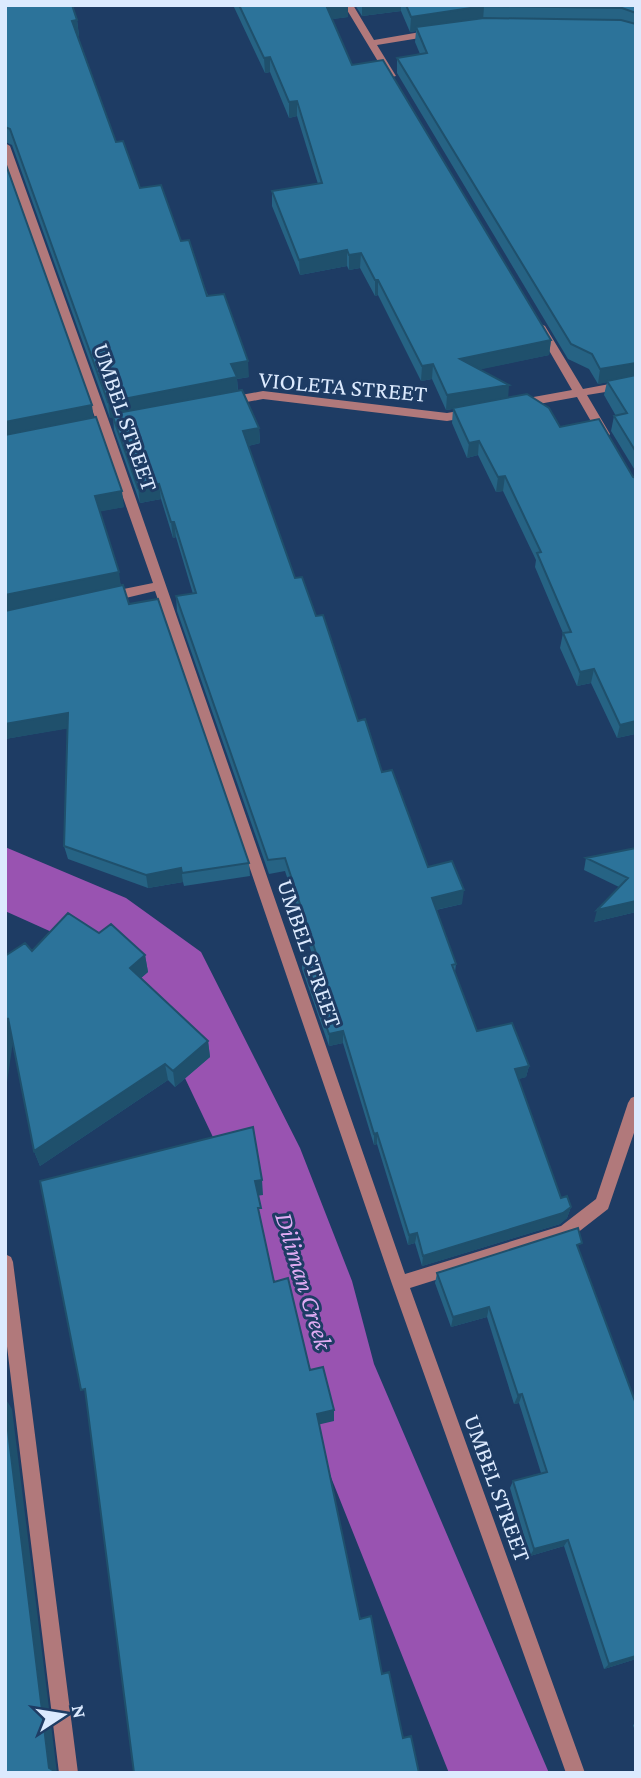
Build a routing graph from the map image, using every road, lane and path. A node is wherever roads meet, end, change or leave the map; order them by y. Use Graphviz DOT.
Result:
graph roads {
  1 [pos="348,5"];
  2 [pos="447,31"];
  3 [pos="371,43"];
  4 [pos="398,88"];
  5 [pos="5,146"];
  6 [pos="537,322"];
  7 [pos="636,383"];
  8 [pos="579,392"];
  9 [pos="224,403"];
  10 [pos="500,407"];
  11 [pos="486,410"];
  12 [pos="607,440"];
  13 [pos="159,586"];
  14 [pos="94,600"];
  15 [pos="636,1104"];
  16 [pos="5,1262"];
  17 [pos="400,1283"];
  18 [pos="69,1773"];
  19 [pos="576,1773"];
  1 -- 3 [label="street"];
  2 -- 3 [label="street"];
  3 -- 4 [label="street"];
  5 -- 13 [label="street, UMBEL STREET"];
  6 -- 8 [label="street"];
  7 -- 8 [label="street"];
  8 -- 10 [label="street"];
  8 -- 12 [label="street"];
  9 -- 11 [label="street, VIOLETA STREET"];
  13 -- 14 [label="street"];
  13 -- 17 [label="street, UMBEL STREET"];
  15 -- 17 [label="street"];
  16 -- 18 [label="street"];
  17 -- 19 [label="street, UMBEL STREET"];
}
